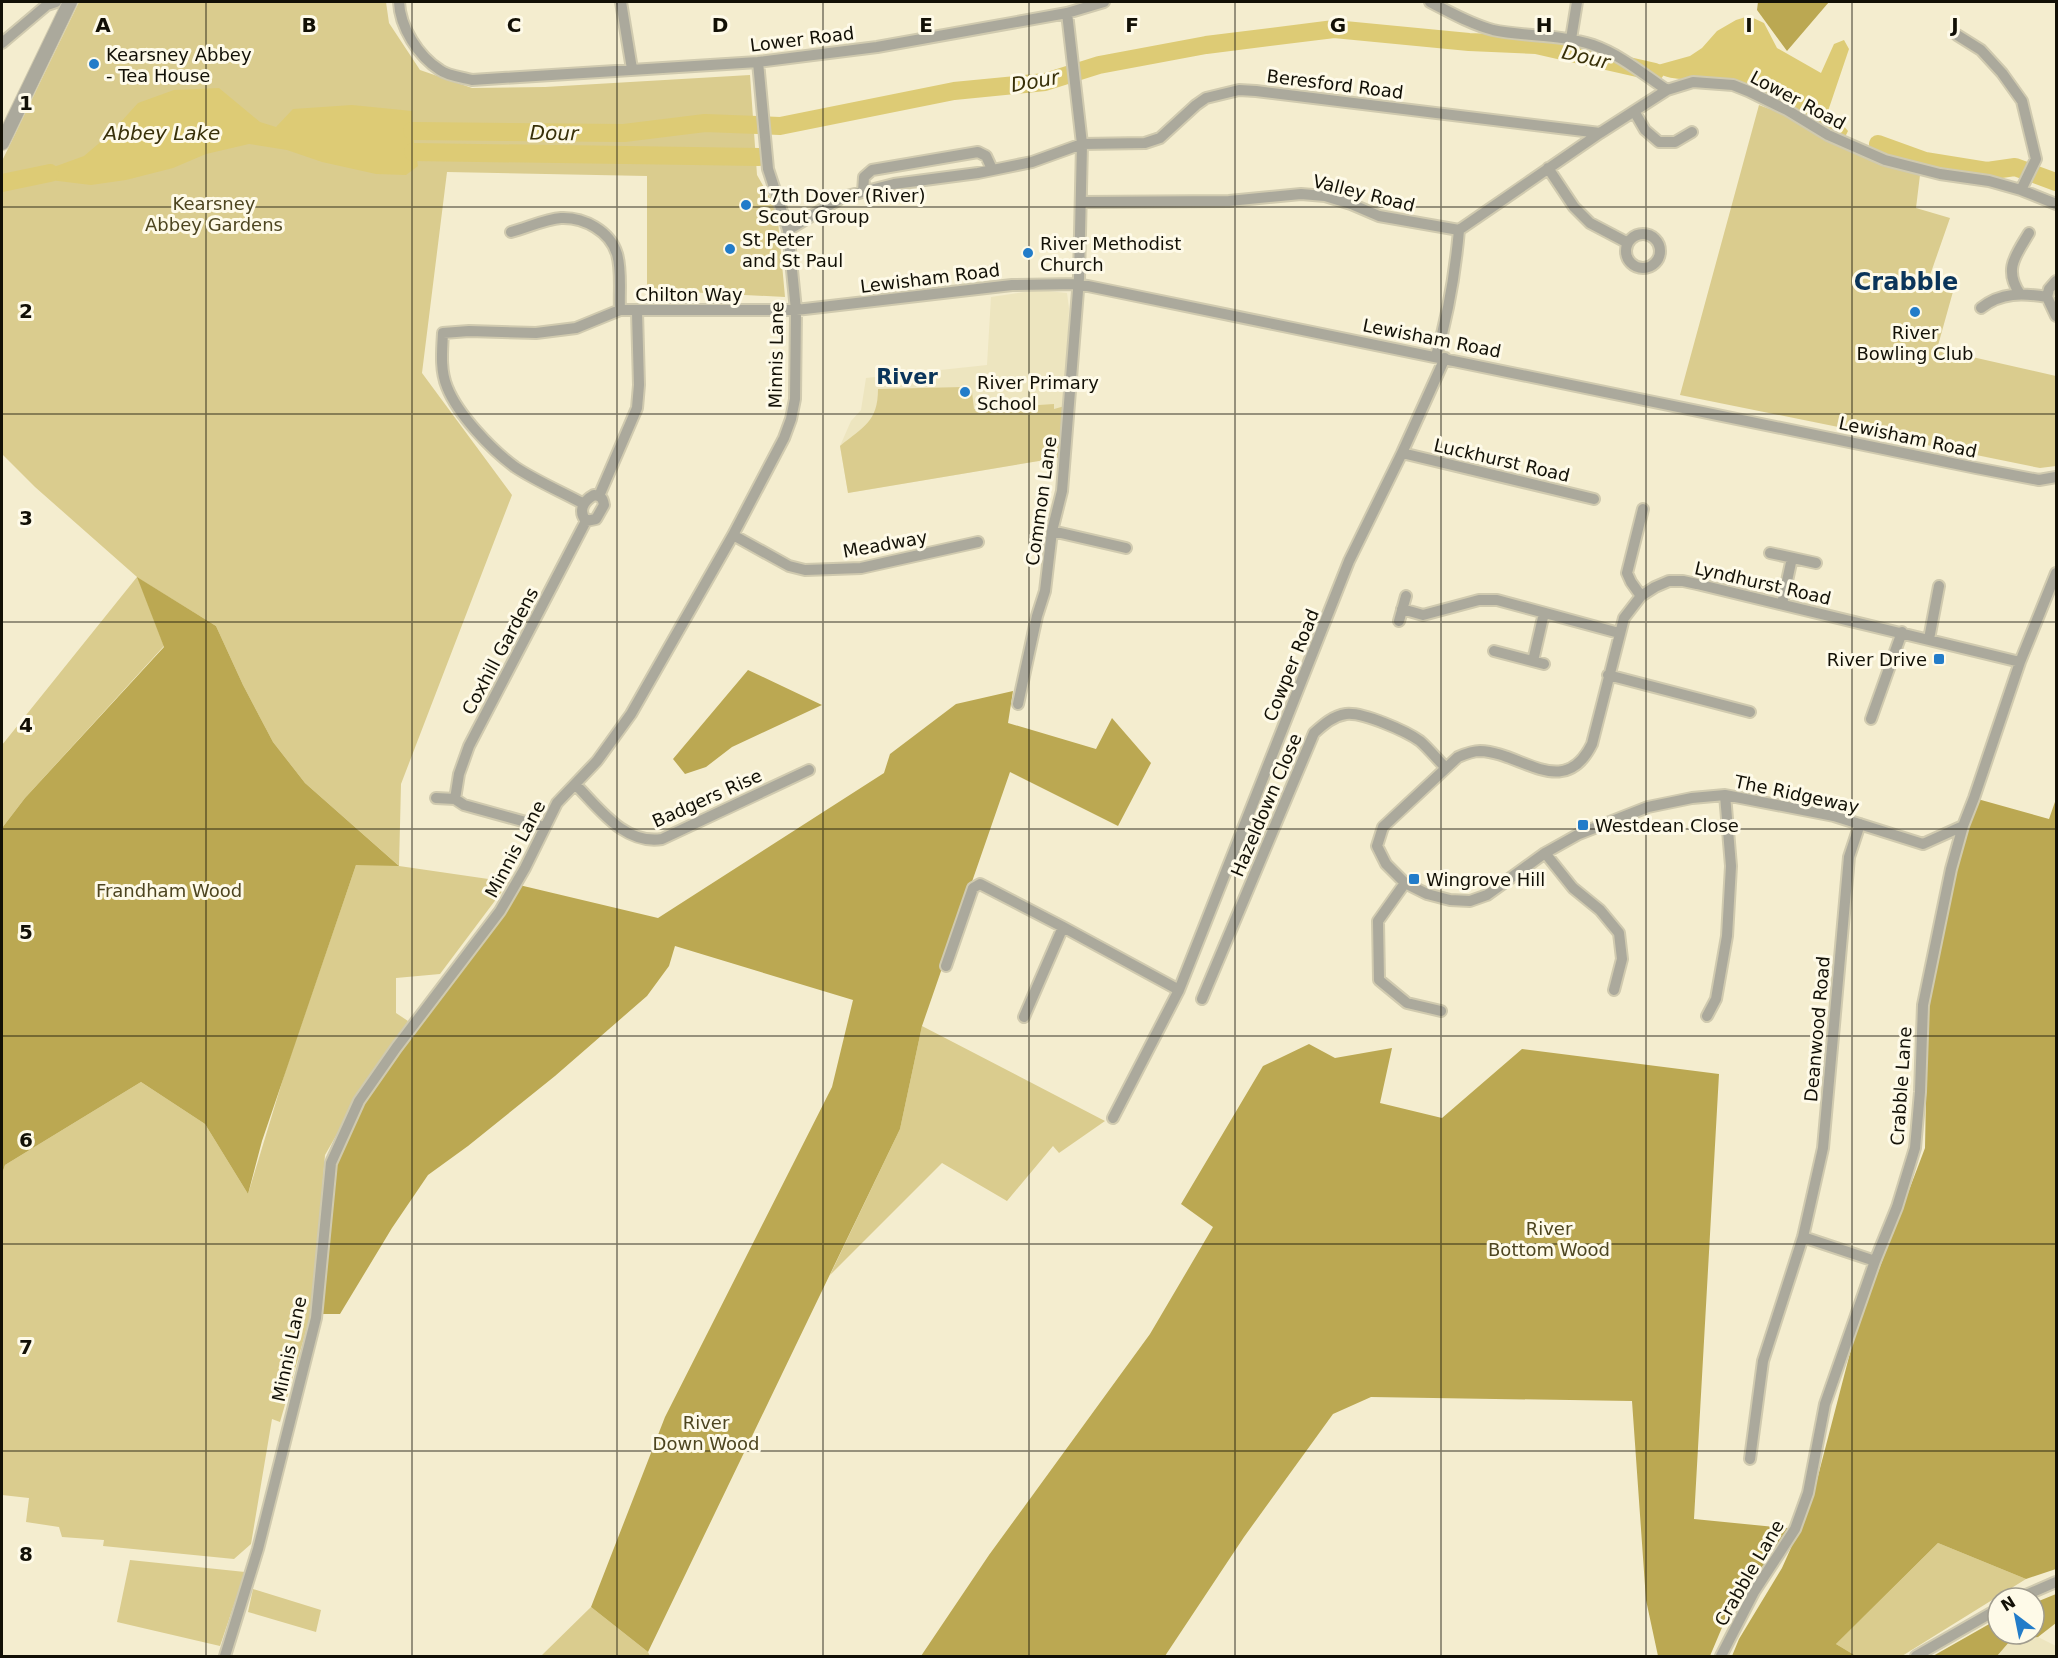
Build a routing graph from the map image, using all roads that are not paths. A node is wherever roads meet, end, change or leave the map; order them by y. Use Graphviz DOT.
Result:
graph roads {
  1 [pos="56,2"];
  2 [pos="70,2"];
  3 [pos="399,2"];
  4 [pos="621,2"];
  5 [pos="1104,2"];
  6 [pos="1430,2"];
  7 [pos="1577,2"];
  8 [pos="1067,13"];
  9 [pos="1957,35"];
  10 [pos="1571,39"];
  11 [pos="2,43"];
  12 [pos="759,62"];
  13 [pos="632,69"];
  14 [pos="1667,90"];
  15 [pos="1634,111"];
  16 [pos="1692,132"];
  17 [pos="1600,133"];
  18 [pos="2,143"];
  19 [pos="1082,144"];
  20 [pos="1548,168"];
  21 [pos="992,169"];
  22 [pos="2021,190"];
  23 [pos="863,192"];
  24 [pos="1082,202"];
  25 [pos="2056,204"];
  26 [pos="788,230"];
  27 [pos="1459,230"];
  28 [pos="511,232"];
  29 [pos="2029,232"];
  30 [pos="1628,243"];
  31 [pos="2056,281"];
  32 [pos="1078,284"];
  33 [pos="2020,294"];
  34 [pos="2047,297"];
  35 [pos="1981,308"];
  36 [pos="620,310"];
  37 [pos="796,310"];
  38 [pos="637,312"];
  39 [pos="2056,316"];
  40 [pos="1440,357"];
  41 [pos="1402,453"];
  42 [pos="2056,477"];
  43 [pos="599,496"];
  44 [pos="1594,499"];
  45 [pos="584,504"];
  46 [pos="1643,509"];
  47 [pos="586,521"];
  48 [pos="1052,531"];
  49 [pos="733,534"];
  50 [pos="978,542"];
  51 [pos="1126,548"];
  52 [pos="1770,553"];
  53 [pos="1792,558"];
  54 [pos="1816,563"];
  55 [pos="2056,573"];
  56 [pos="1939,586"];
  57 [pos="1406,596"];
  58 [pos="1641,596"];
  59 [pos="1782,604"];
  60 [pos="1402,609"];
  61 [pos="1544,613"];
  62 [pos="1399,621"];
  63 [pos="1902,632"];
  64 [pos="1619,633"];
  65 [pos="1929,639"];
  66 [pos="1494,651"];
  67 [pos="1533,661"];
  68 [pos="2020,662"];
  69 [pos="1544,664"];
  70 [pos="1608,675"];
  71 [pos="1018,704"];
  72 [pos="1750,712"];
  73 [pos="1871,719"];
  74 [pos="1446,768"];
  75 [pos="809,770"];
  76 [pos="575,784"];
  77 [pos="1725,795"];
  78 [pos="436,798"];
  79 [pos="455,799"];
  80 [pos="1860,824"];
  81 [pos="1963,826"];
  82 [pos="544,828"];
  83 [pos="1377,846"];
  84 [pos="1545,853"];
  85 [pos="1405,883"];
  86 [pos="1063,927"];
  87 [pos="946,966"];
  88 [pos="1179,990"];
  89 [pos="1614,990"];
  90 [pos="1202,999"];
  91 [pos="1441,1011"];
  92 [pos="1707,1016"];
  93 [pos="1024,1017"];
  94 [pos="1113,1118"];
  95 [pos="1803,1237"];
  96 [pos="1875,1261"];
  97 [pos="1750,1459"];
  98 [pos="1986,1616"];
  99 [pos="225,1656"];
  100 [pos="1721,1656"];
  101 [pos="1916,1656"];
  1 -- 11 [label="street"];
  2 -- 18 [label="street"];
  3 -- 13 [label="street, Lower Road"];
  4 -- 13 [label="street"];
  5 -- 8 [label="street, Lower Road"];
  6 -- 10 [label="street"];
  7 -- 10 [label="street"];
  8 -- 12 [label="street, Lower Road"];
  8 -- 19 [label="street, Common Lane"];
  9 -- 22 [label="street"];
  10 -- 14 [label="street"];
  12 -- 13 [label="street, Lower Road"];
  12 -- 26 [label="street, Minnis Lane"];
  14 -- 15 [label="street"];
  14 -- 22 [label="street, Lower Road"];
  15 -- 16 [label="street"];
  15 -- 17 [label="street"];
  17 -- 19 [label="street, Beresford Road"];
  17 -- 20 [label="street"];
  19 -- 21 [label="street, Beresford Road"];
  19 -- 24 [label="street, Common Lane"];
  20 -- 27 [label="street"];
  20 -- 30 [label="street"];
  21 -- 23 [label="street, Beresford Road"];
  21 -- 23 [label="street"];
  22 -- 25 [label="street, Lower Road"];
  23 -- 26 [label="street, Beresford Road"];
  24 -- 27 [label="street, Valley Road"];
  24 -- 32 [label="street, Common Lane"];
  26 -- 37 [label="street, Minnis Lane"];
  27 -- 40 [label="street, Cowper Road"];
  28 -- 36 [label="street"];
  29 -- 33 [label="street"];
  31 -- 34 [label="street"];
  32 -- 37 [label="street, Lewisham Road"];
  32 -- 40 [label="street, Lewisham Road"];
  32 -- 48 [label="street, Common Lane"];
  33 -- 34 [label="street"];
  33 -- 35 [label="street"];
  34 -- 39 [label="street"];
  36 -- 38 [label="street, Chilton Way"];
  36 -- 45 [label="street, Chilton Way"];
  37 -- 38 [label="street, Chilton Way"];
  37 -- 49 [label="street, Minnis Lane"];
  38 -- 43 [label="street, Coxhill Gardens"];
  40 -- 41 [label="street, Cowper Road"];
  40 -- 42 [label="street, Lewisham Road"];
  41 -- 44 [label="street, Luckhurst Road"];
  41 -- 88 [label="street, Cowper Road"];
  43 -- 45 [label="street"];
  43 -- 47 [label="street, Coxhill Gardens"];
  45 -- 47 [label="street"];
  46 -- 58 [label="street"];
  47 -- 79 [label="street, Coxhill Gardens"];
  48 -- 51 [label="street"];
  48 -- 71 [label="street, Common Lane"];
  49 -- 50 [label="street, Meadway"];
  49 -- 76 [label="street, Minnis Lane"];
  52 -- 53 [label="street"];
  53 -- 54 [label="street"];
  53 -- 59 [label="street"];
  55 -- 68 [label="street, Crabble Lane"];
  56 -- 65 [label="street"];
  57 -- 60 [label="street"];
  58 -- 59 [label="street, Lyndhurst Road"];
  58 -- 64 [label="street, Lyndhurst Road"];
  59 -- 63 [label="street, Lyndhurst Road"];
  60 -- 61 [label="street"];
  60 -- 62 [label="street"];
  61 -- 64 [label="street"];
  61 -- 67 [label="street"];
  63 -- 65 [label="street, Lyndhurst Road"];
  63 -- 73 [label="street"];
  64 -- 70 [label="street, Lyndhurst Road"];
  65 -- 68 [label="street, Lyndhurst Road"];
  66 -- 67 [label="street"];
  67 -- 69 [label="street"];
  68 -- 81 [label="street, Crabble Lane"];
  70 -- 72 [label="street"];
  70 -- 74 [label="street, Lyndhurst Road"];
  74 -- 83 [label="street, Lyndhurst Road"];
  74 -- 90 [label="street, Hazeldown Close"];
  75 -- 76 [label="street, Badgers Rise"];
  76 -- 82 [label="street, Minnis Lane"];
  77 -- 80 [label="street, The Ridgeway"];
  77 -- 84 [label="street, The Ridgeway"];
  77 -- 92 [label="street"];
  78 -- 79 [label="street"];
  79 -- 82 [label="street"];
  80 -- 81 [label="street, The Ridgeway"];
  80 -- 95 [label="street, Deanwood Road"];
  81 -- 96 [label="street, Crabble Lane"];
  82 -- 99 [label="street, Minnis Lane"];
  83 -- 85 [label="street, The Ridgeway"];
  84 -- 85 [label="street, The Ridgeway"];
  84 -- 89 [label="street"];
  85 -- 91 [label="street"];
  86 -- 87 [label="street"];
  86 -- 88 [label="street"];
  86 -- 93 [label="street"];
  88 -- 94 [label="street, Cowper Road"];
  95 -- 96 [label="street"];
  95 -- 97 [label="street, Deanwood Road"];
  96 -- 100 [label="street, Crabble Lane"];
  98 -- 101 [label="street"];
}
